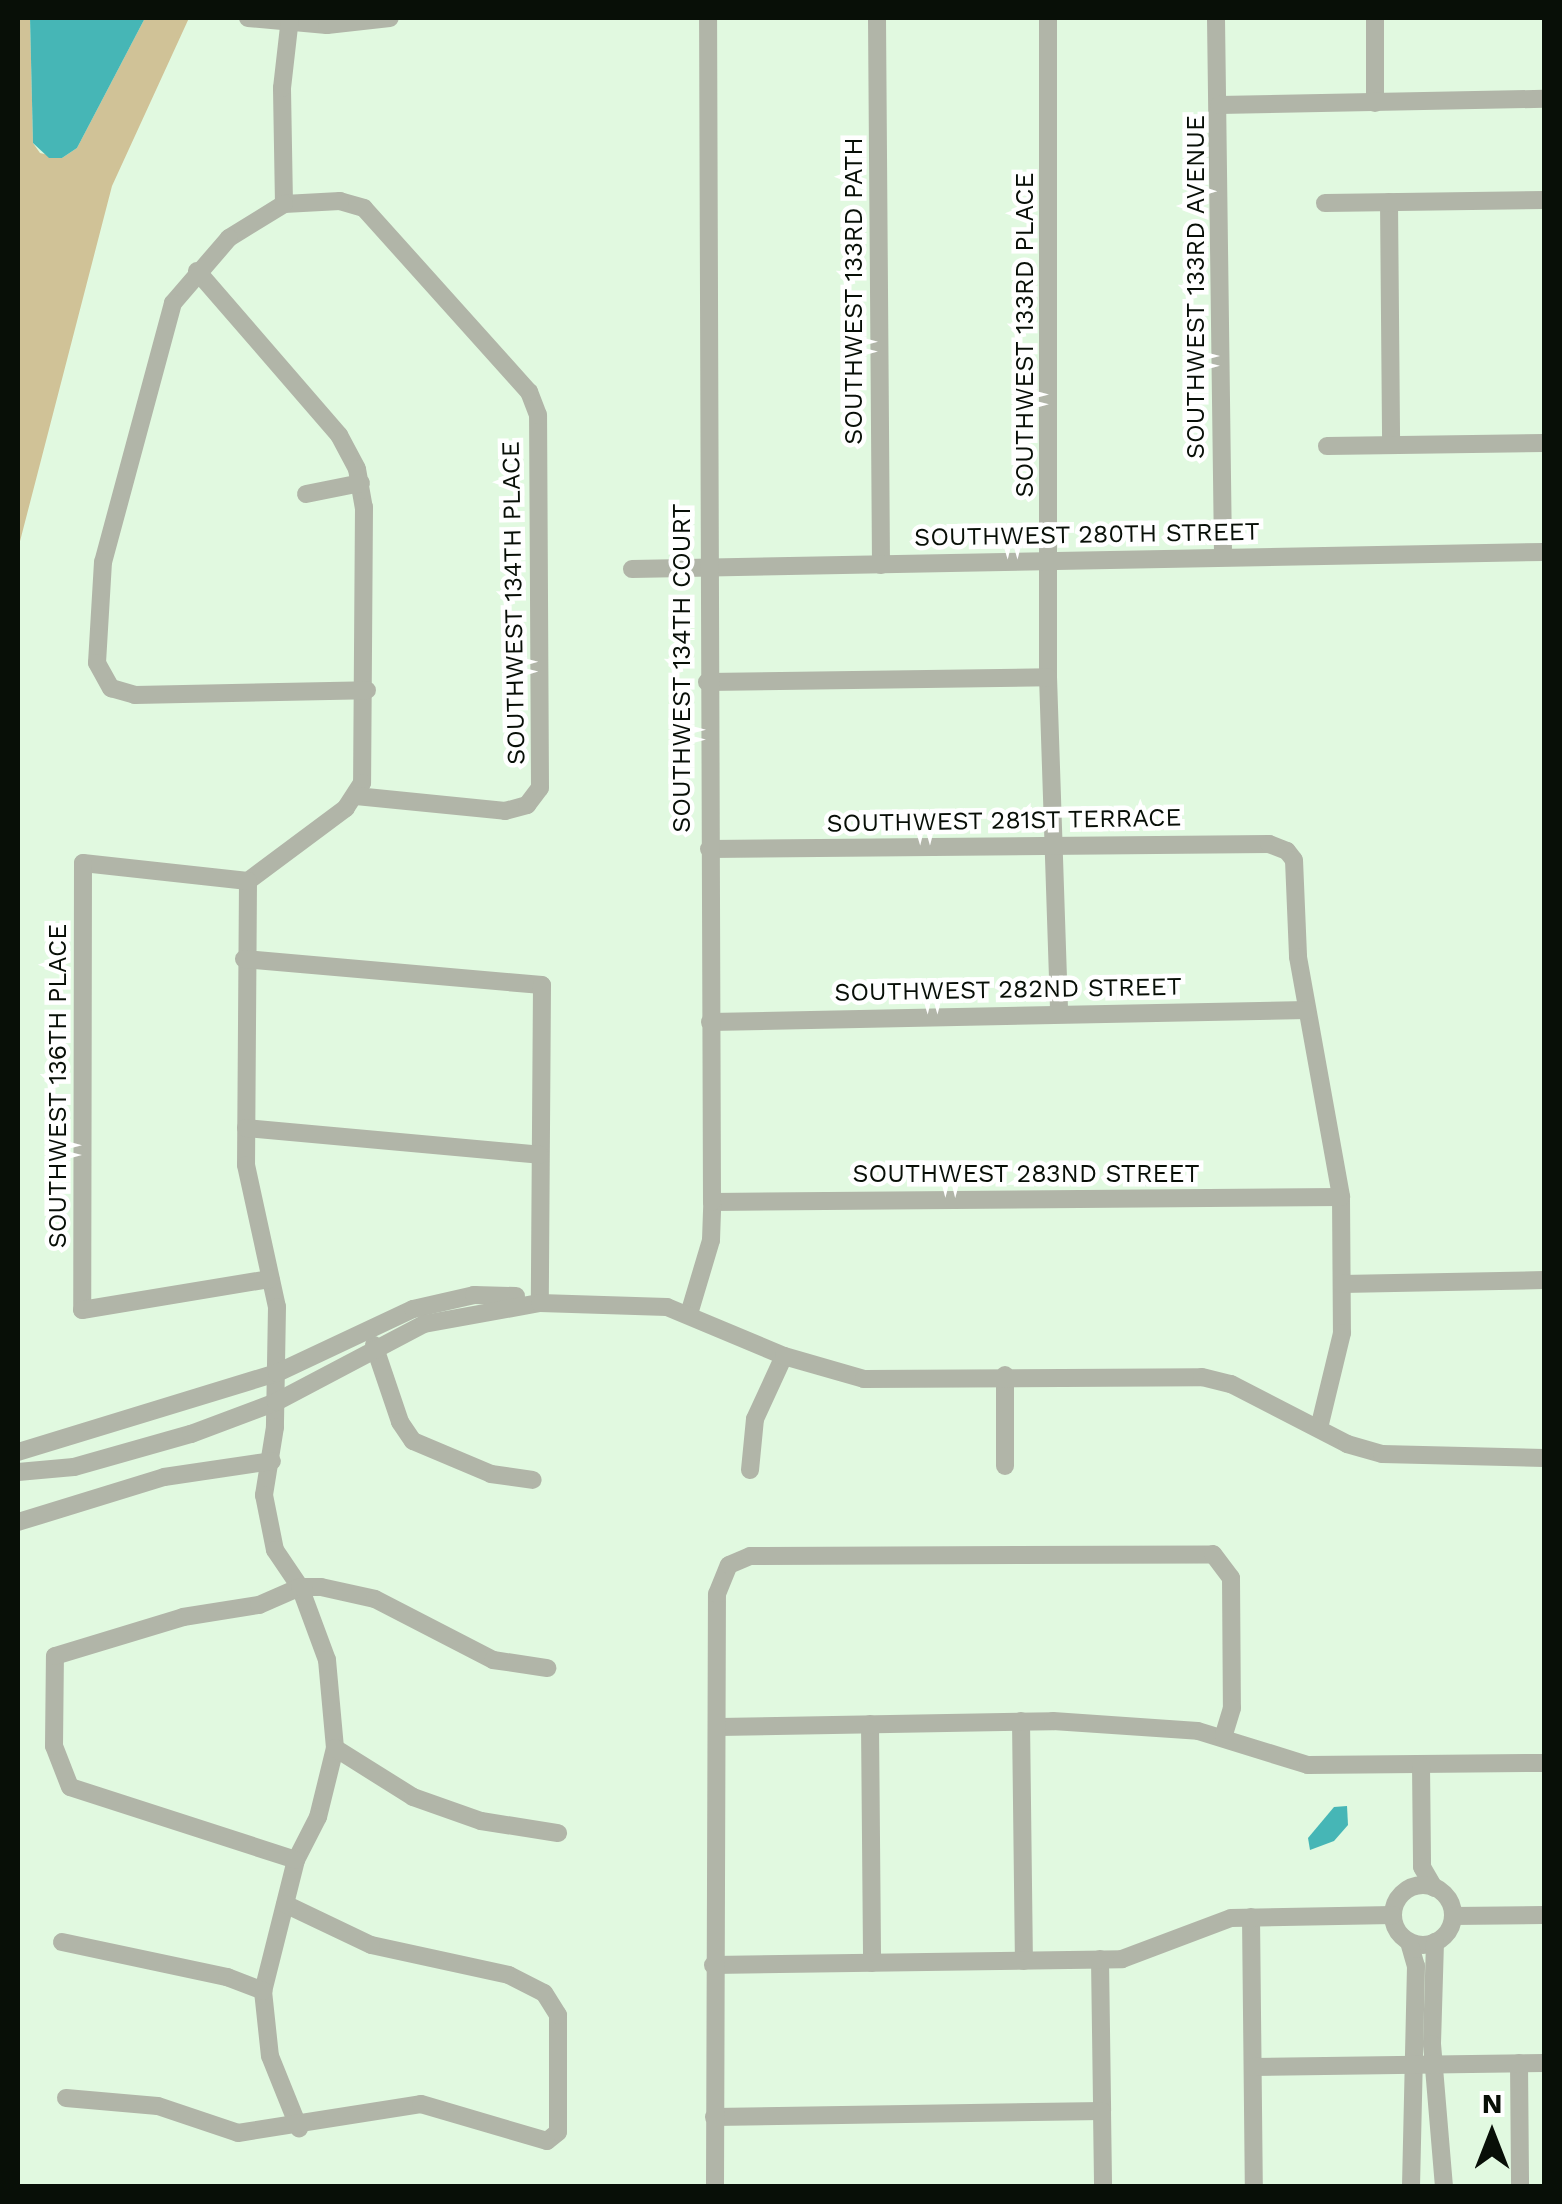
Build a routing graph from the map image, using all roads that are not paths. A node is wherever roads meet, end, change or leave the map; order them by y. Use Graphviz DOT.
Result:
graph roads {
  1 [pos="248,18"];
  2 [pos="390,18"];
  3 [pos="708,18"];
  4 [pos="877,18"];
  5 [pos="1048,18"];
  6 [pos="1216,18"];
  7 [pos="1375,18"];
  8 [pos="288,21"];
  9 [pos="1544,99"];
  10 [pos="1375,103"];
  11 [pos="1220,105"];
  12 [pos="1544,200"];
  13 [pos="1389,202"];
  14 [pos="1325,203"];
  15 [pos="284,204"];
  16 [pos="197,272"];
  17 [pos="1544,443"];
  18 [pos="1391,444"];
  19 [pos="1327,446"];
  20 [pos="362,483"];
  21 [pos="306,494"];
  22 [pos="1544,552"];
  23 [pos="1223,556"];
  24 [pos="1051,560"];
  25 [pos="881,564"];
  26 [pos="706,568"];
  27 [pos="632,569"];
  28 [pos="1048,677"];
  29 [pos="707,682"];
  30 [pos="367,690"];
  31 [pos="356,796"];
  32 [pos="1053,846"];
  33 [pos="708,849"];
  34 [pos="248,882"];
  35 [pos="244,959"];
  36 [pos="1307,1010"];
  37 [pos="1059,1012"];
  38 [pos="710,1022"];
  39 [pos="246,1128"];
  40 [pos="540,1155"];
  41 [pos="1341,1197"];
  42 [pos="712,1202"];
  43 [pos="270,1278"];
  44 [pos="1544,1280"];
  45 [pos="1342,1284"];
  46 [pos="540,1303"];
  47 [pos="689,1314"];
  48 [pos="368,1330"];
  49 [pos="378,1354"];
  50 [pos="784,1356"];
  51 [pos="277,1373"];
  52 [pos="1006,1375"];
  53 [pos="276,1402"];
  54 [pos="1319,1428"];
  55 [pos="18,1452"];
  56 [pos="1544,1458"];
  57 [pos="272,1461"];
  58 [pos="1005,1466"];
  59 [pos="750,1470"];
  60 [pos="18,1472"];
  61 [pos="533,1480"];
  62 [pos="18,1522"];
  63 [pos="300,1587"];
  64 [pos="546,1668"];
  65 [pos="1021,1721"];
  66 [pos="870,1724"];
  67 [pos="719,1727"];
  68 [pos="1224,1735"];
  69 [pos="336,1748"];
  70 [pos="1544,1763"];
  71 [pos="1421,1765"];
  72 [pos="558,1833"];
  73 [pos="296,1860"];
  74 [pos="1422,1867"];
  75 [pos="1411,1888"];
  76 [pos="1434,1888"];
  77 [pos="286,1904"];
  78 [pos="1393,1915"];
  79 [pos="1544,1915"];
  80 [pos="1452,1916"];
  81 [pos="1251,1917"];
  82 [pos="62,1942"];
  83 [pos="1409,1942"];
  84 [pos="1436,1942"];
  85 [pos="1100,1960"];
  86 [pos="1024,1961"];
  87 [pos="872,1963"];
  88 [pos="713,1965"];
  89 [pos="262,1992"];
  90 [pos="1544,2063"];
  91 [pos="1519,2064"];
  92 [pos="1414,2065"];
  93 [pos="1436,2065"];
  94 [pos="1253,2066"];
  95 [pos="66,2098"];
  96 [pos="1102,2112"];
  97 [pos="714,2116"];
  98 [pos="299,2128"];
  99 [pos="1411,2182"];
  100 [pos="1444,2182"];
  101 [pos="715,2186"];
  102 [pos="1104,2186"];
  103 [pos="1254,2186"];
  104 [pos="1520,2186"];
  1 -- 8 [label="street"];
  2 -- 8 [label="street"];
  3 -- 26 [label="street, SOUTHWEST 134TH COURT"];
  4 -- 25 [label="street, SOUTHWEST 133RD PATH"];
  5 -- 24 [label="street, SOUTHWEST 133RD PLACE"];
  6 -- 11 [label="street, SOUTHWEST 133RD AVENUE"];
  7 -- 10 [label="street"];
  8 -- 15 [label="street"];
  9 -- 10 [label="street"];
  10 -- 11 [label="street"];
  11 -- 23 [label="street, SOUTHWEST 133RD AVENUE"];
  12 -- 13 [label="street"];
  13 -- 14 [label="street"];
  13 -- 18 [label="street"];
  15 -- 16 [label="street"];
  15 -- 31 [label="street, SOUTHWEST 134TH PLACE"];
  16 -- 20 [label="street"];
  16 -- 30 [label="street"];
  17 -- 18 [label="street"];
  18 -- 19 [label="street"];
  20 -- 21 [label="street"];
  20 -- 30 [label="street"];
  22 -- 23 [label="street, SOUTHWEST 280TH STREET"];
  23 -- 24 [label="street, SOUTHWEST 280TH STREET"];
  24 -- 25 [label="street, SOUTHWEST 280TH STREET"];
  24 -- 28 [label="street, SOUTHWEST 133RD PLACE"];
  25 -- 26 [label="street, SOUTHWEST 280TH STREET"];
  26 -- 27 [label="street, SOUTHWEST 280TH STREET"];
  26 -- 29 [label="street, SOUTHWEST 134TH COURT"];
  28 -- 29 [label="street"];
  28 -- 32 [label="street, SOUTHWEST 133RD PLACE"];
  29 -- 33 [label="street, SOUTHWEST 134TH COURT"];
  30 -- 31 [label="street"];
  31 -- 34 [label="street"];
  32 -- 33 [label="street, SOUTHWEST 281ST TERRACE"];
  32 -- 36 [label="street, SOUTHWEST 281ST TERRACE"];
  32 -- 37 [label="street, SOUTHWEST 133RD PLACE"];
  33 -- 38 [label="street, SOUTHWEST 134TH COURT"];
  34 -- 35 [label="street"];
  34 -- 43 [label="street, SOUTHWEST 136TH PLACE"];
  35 -- 39 [label="street"];
  35 -- 40 [label="street"];
  36 -- 37 [label="street, SOUTHWEST 282ND STREET"];
  36 -- 41 [label="street"];
  37 -- 38 [label="street, SOUTHWEST 282ND STREET"];
  38 -- 42 [label="street, SOUTHWEST 134TH COURT"];
  39 -- 40 [label="street"];
  39 -- 43 [label="street"];
  40 -- 46 [label="street"];
  41 -- 42 [label="street, SOUTHWEST 283ND STREET"];
  41 -- 45 [label="street"];
  42 -- 47 [label="street, SOUTHWEST 134TH COURT"];
  43 -- 51 [label="street"];
  44 -- 45 [label="street"];
  45 -- 54 [label="street"];
  46 -- 47 [label="street"];
  46 -- 48 [label="street"];
  46 -- 49 [label="street"];
  47 -- 50 [label="street"];
  48 -- 49 [label="street"];
  48 -- 51 [label="street"];
  49 -- 53 [label="street"];
  49 -- 61 [label="street"];
  50 -- 52 [label="street"];
  50 -- 59 [label="street"];
  51 -- 53 [label="street"];
  51 -- 55 [label="street"];
  52 -- 54 [label="street"];
  52 -- 58 [label="street"];
  53 -- 57 [label="street"];
  53 -- 60 [label="street"];
  54 -- 56 [label="street"];
  57 -- 62 [label="street"];
  57 -- 63 [label="street"];
  63 -- 64 [label="street"];
  63 -- 69 [label="street"];
  63 -- 73 [label="street"];
  65 -- 66 [label="street"];
  65 -- 68 [label="street"];
  65 -- 86 [label="street"];
  66 -- 67 [label="street"];
  66 -- 87 [label="street"];
  67 -- 68 [label="street"];
  67 -- 88 [label="street"];
  68 -- 71 [label="street"];
  69 -- 72 [label="street"];
  69 -- 73 [label="street"];
  70 -- 71 [label="street"];
  71 -- 74 [label="street"];
  73 -- 77 [label="street"];
  74 -- 75 [label="street"];
  74 -- 76 [label="street"];
  75 -- 76 [label="street"];
  75 -- 78 [label="street"];
  76 -- 80 [label="street"];
  77 -- 89 [label="street"];
  77 -- 98 [label="street"];
  78 -- 81 [label="street"];
  78 -- 83 [label="street"];
  79 -- 80 [label="street"];
  80 -- 84 [label="street"];
  81 -- 85 [label="street"];
  81 -- 94 [label="street"];
  82 -- 89 [label="street"];
  83 -- 84 [label="street"];
  83 -- 92 [label="street"];
  84 -- 93 [label="street"];
  85 -- 86 [label="street"];
  85 -- 96 [label="street"];
  86 -- 87 [label="street"];
  87 -- 88 [label="street"];
  88 -- 97 [label="street"];
  89 -- 98 [label="street"];
  90 -- 91 [label="street"];
  91 -- 93 [label="street"];
  91 -- 104 [label="street"];
  92 -- 93 [label="street"];
  92 -- 94 [label="street"];
  92 -- 99 [label="street"];
  93 -- 100 [label="street"];
  94 -- 103 [label="street"];
  95 -- 98 [label="street"];
  96 -- 97 [label="street"];
  96 -- 102 [label="street"];
  97 -- 101 [label="street"];
  99 -- 100 [label="street"];
}
